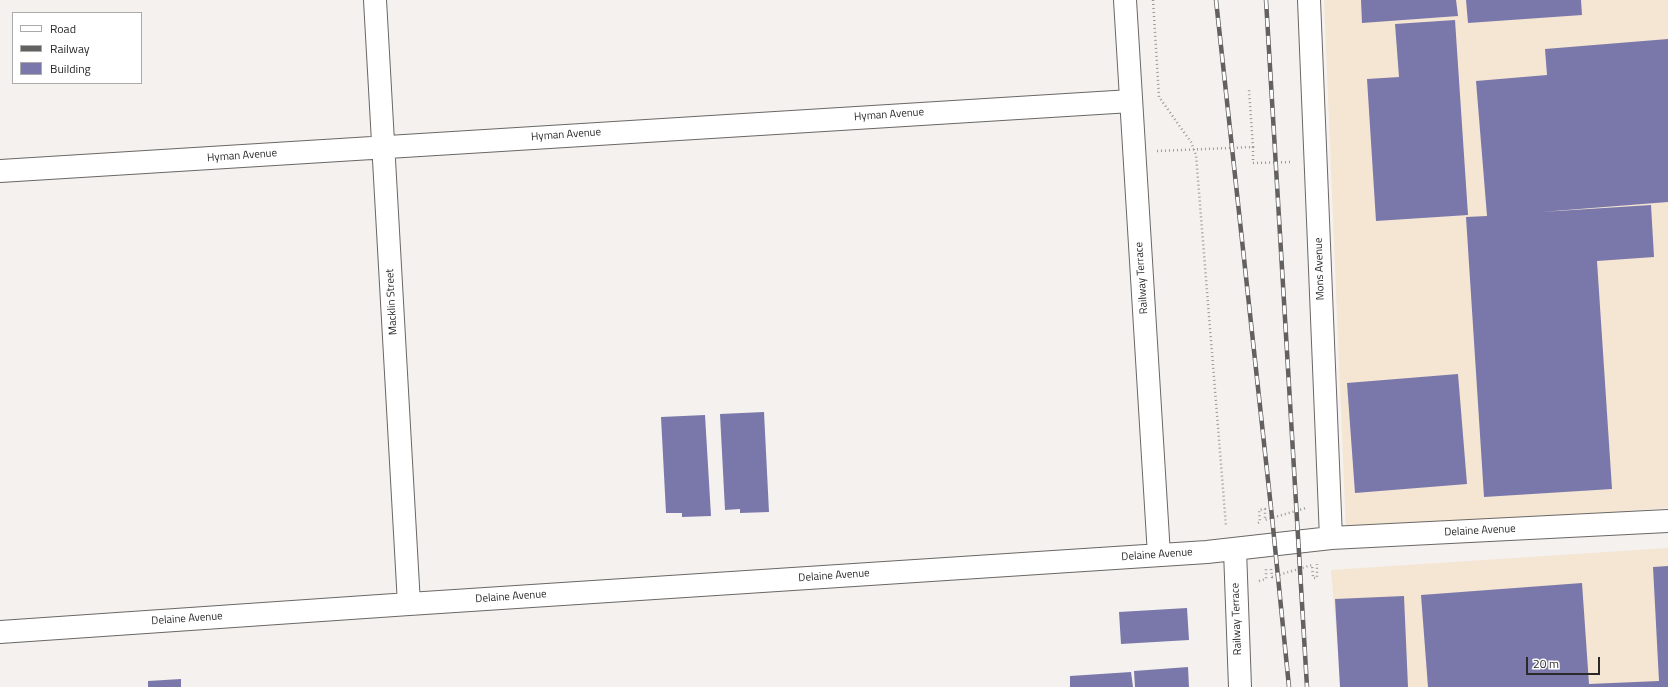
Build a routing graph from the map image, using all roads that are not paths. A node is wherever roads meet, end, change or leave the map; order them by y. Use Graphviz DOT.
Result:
graph roads {
  1 [pos="375,0"];
  2 [pos="1125,0"];
  3 [pos="1309,0"];
  4 [pos="1131,101"];
  5 [pos="383,147"];
  6 [pos="0,171"];
  7 [pos="1668,522"];
  8 [pos="1331,538"];
  9 [pos="1235,550"];
  10 [pos="1159,555"];
  11 [pos="409,604"];
  12 [pos="0,632"];
  13 [pos="1240,687"];
  1 -- 5 [label="street, Macklin Street"];
  2 -- 4 [label="street, Railway Terrace"];
  3 -- 8 [label="street, Mons Avenue"];
  4 -- 5 [label="street, Hyman Avenue"];
  4 -- 10 [label="street, Railway Terrace"];
  5 -- 6 [label="street, Hyman Avenue"];
  5 -- 11 [label="street, Macklin Street"];
  7 -- 8 [label="street, Delaine Avenue"];
  8 -- 9 [label="street, Delaine Avenue"];
  9 -- 10 [label="street, Delaine Avenue"];
  9 -- 13 [label="street, Railway Terrace"];
  10 -- 11 [label="street, Delaine Avenue"];
  11 -- 12 [label="street, Delaine Avenue"];
}
